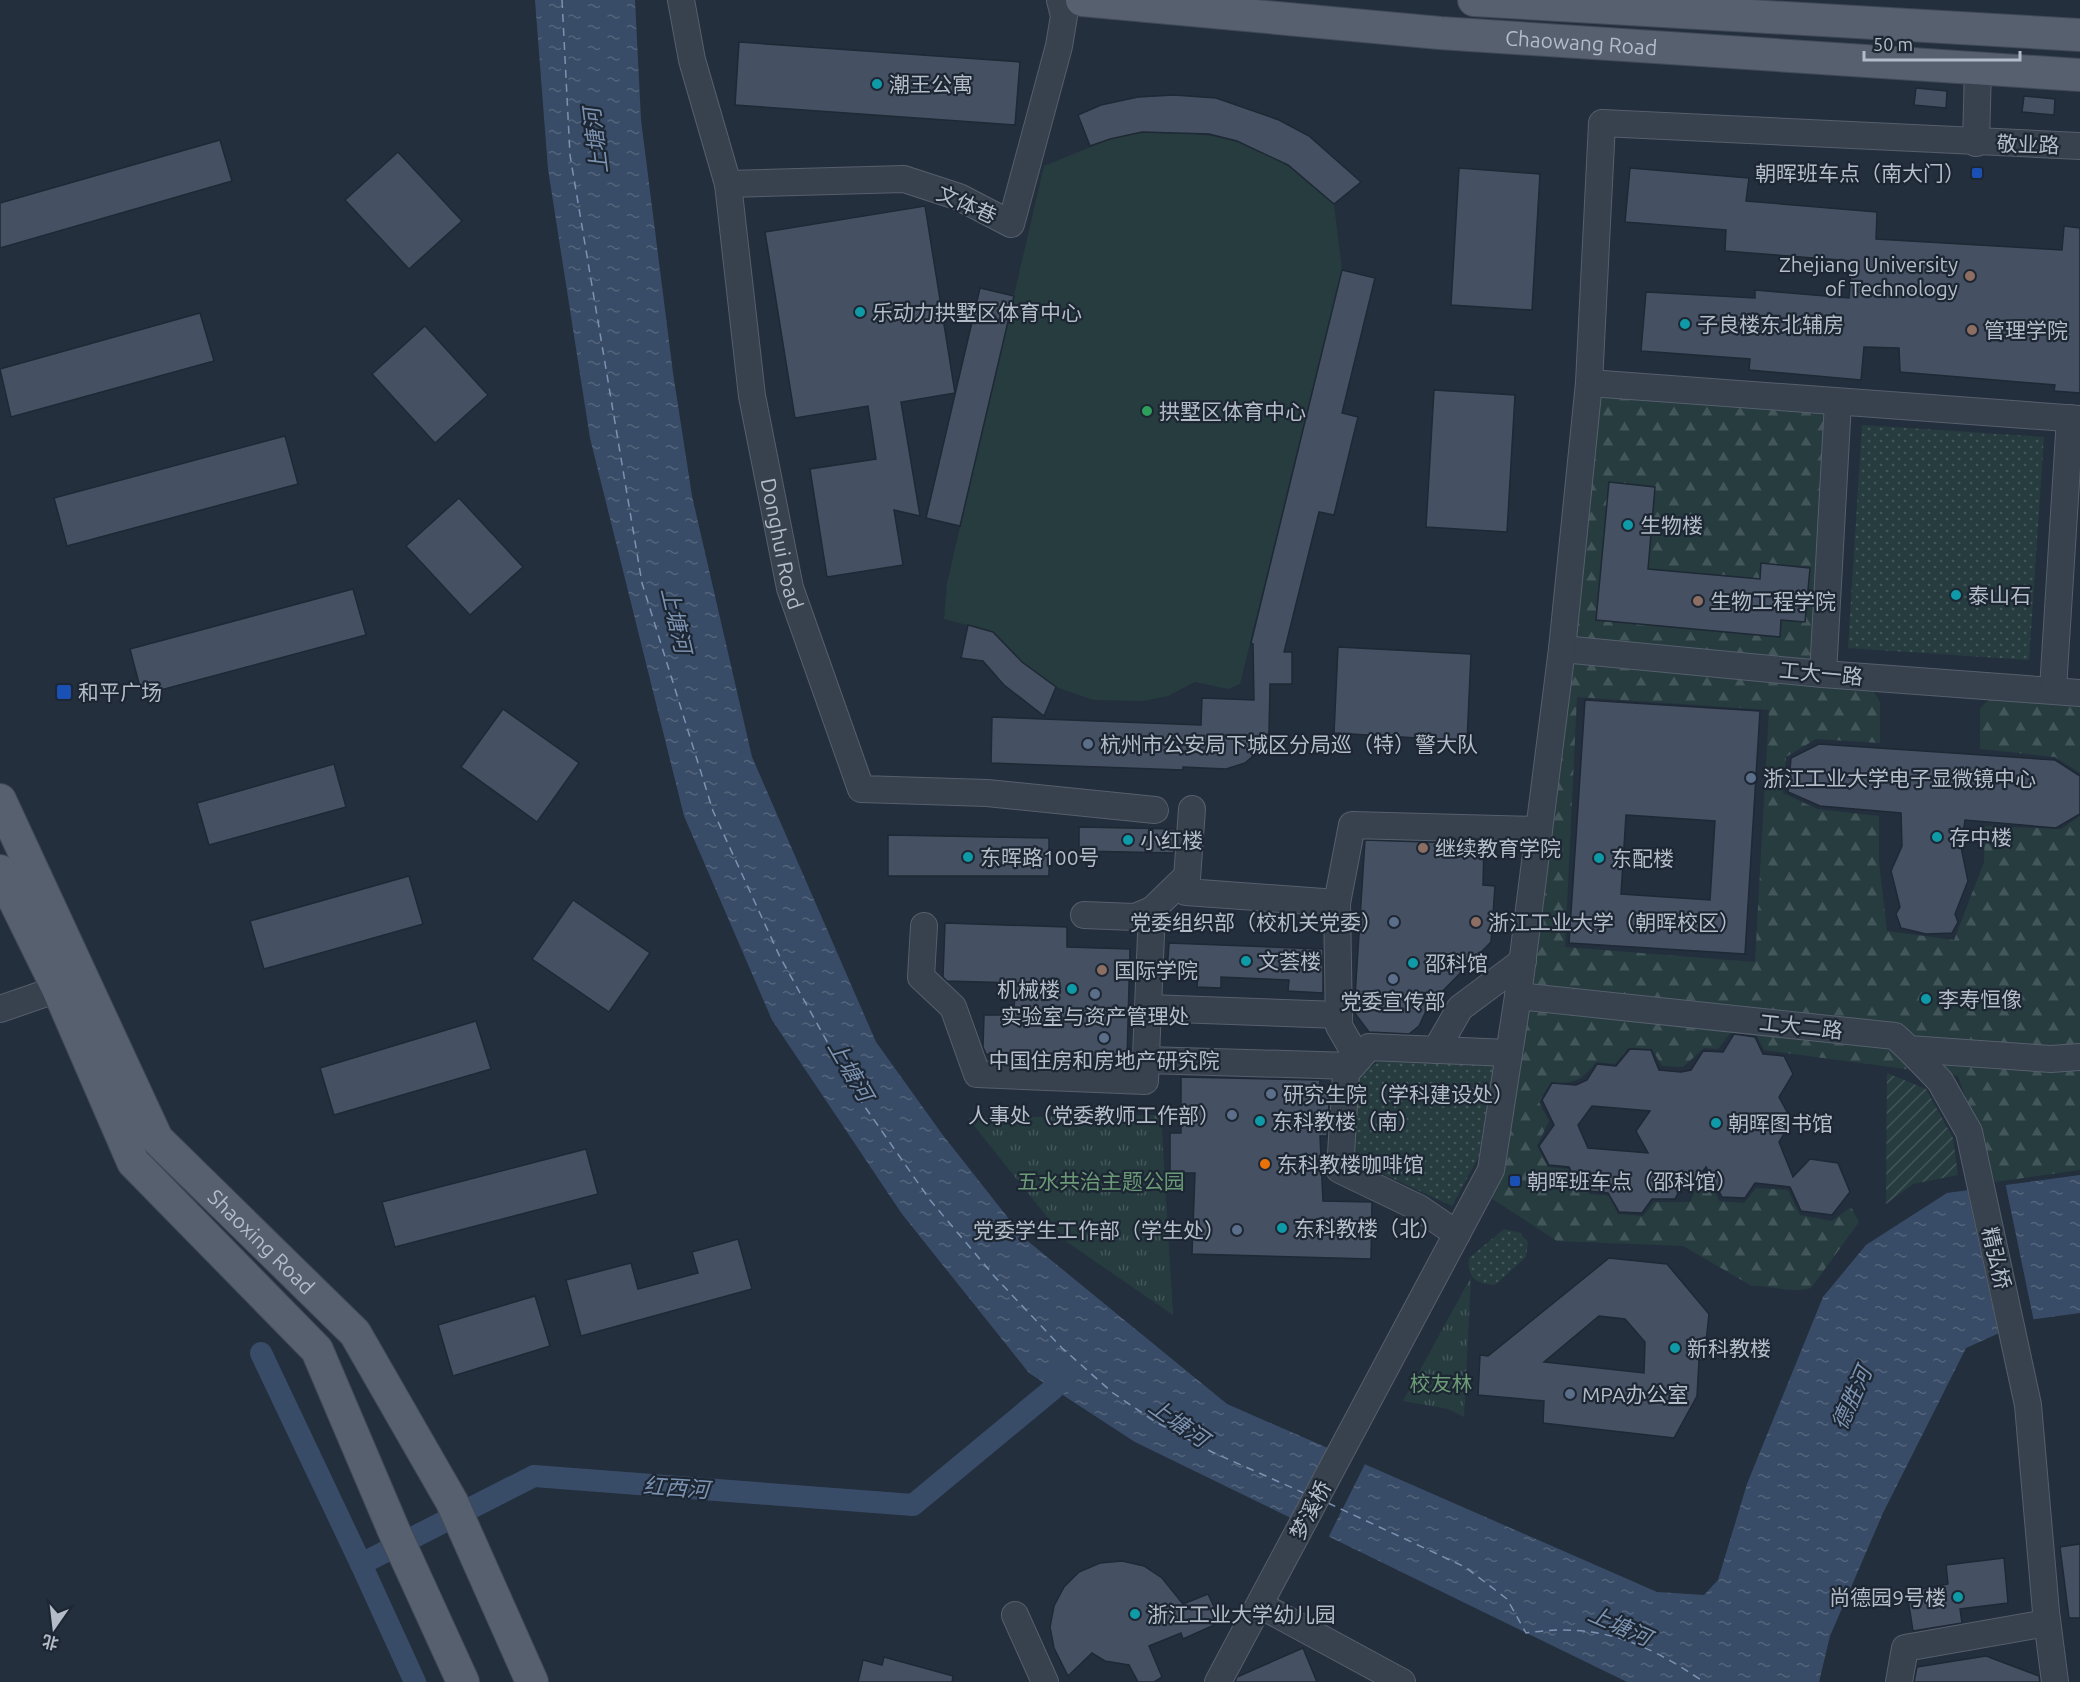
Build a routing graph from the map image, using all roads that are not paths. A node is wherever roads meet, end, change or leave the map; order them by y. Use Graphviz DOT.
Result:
graph roads {
  1 [pos="681,0"];
  2 [pos="1060,0"];
  3 [pos="1082,0"];
  4 [pos="1474,0"];
  5 [pos="2080,35"];
  6 [pos="1978,68"];
  7 [pos="2080,75"];
  8 [pos="1976,143"];
  9 [pos="2080,146"];
  10 [pos="728,184"];
  11 [pos="1589,383"];
  12 [pos="1838,402"];
  13 [pos="2075,419"];
  14 [pos="1562,649"];
  15 [pos="1823,674"];
  16 [pos="2053,690"];
  17 [pos="2080,693"];
  18 [pos="0,800"];
  19 [pos="1192,809"];
  20 [pos="1155,810"];
  21 [pos="1539,830"];
  22 [pos="0,871"];
  23 [pos="1187,876"];
  24 [pos="1338,903"];
  25 [pos="1152,910"];
  26 [pos="1084,915"];
  27 [pos="924,926"];
  28 [pos="1522,961"];
  29 [pos="58,989"];
  30 [pos="1518,996"];
  31 [pos="1148,1008"];
  32 [pos="0,1009"];
  33 [pos="1339,1015"];
  34 [pos="1909,1049"];
  35 [pos="1436,1050"];
  36 [pos="1509,1053"];
  37 [pos="2080,1058"];
  38 [pos="1146,1060"];
  39 [pos="1355,1062"];
  40 [pos="1457,1234"];
  41 [pos="1260,1605"];
  42 [pos="1015,1615"];
  43 [pos="2047,1623"];
  44 [pos="463,1682"];
  45 [pos="532,1682"];
  46 [pos="1045,1682"];
  47 [pos="1218,1682"];
  48 [pos="1402,1682"];
  49 [pos="1899,1682"];
  50 [pos="2055,1682"];
  1 -- 10 [label="street, Donghui Road"];
  2 -- 10 [label="street, 文体巷"];
  3 -- 6 [label="main road, Chaowang Road"];
  4 -- 5 [label="main road, Chaowang Road"];
  6 -- 7 [label="main road, Chaowang Road"];
  6 -- 8 [label="street"];
  8 -- 9 [label="street, 敬业路"];
  8 -- 11 [label="street, 敬业路"];
  10 -- 20 [label="street, Donghui Road"];
  11 -- 12 [label="street"];
  11 -- 14 [label="street, 梦溪桥"];
  12 -- 13 [label="street"];
  12 -- 15 [label="street"];
  13 -- 16 [label="street"];
  14 -- 15 [label="street, 工大一路"];
  14 -- 21 [label="street, 梦溪桥"];
  15 -- 16 [label="street, 工大一路"];
  16 -- 17 [label="street, 工大一路"];
  18 -- 45 [label="main road, Shaoxing Road"];
  19 -- 23 [label="street"];
  21 -- 24 [label="street"];
  21 -- 28 [label="street, 梦溪桥"];
  22 -- 29 [label="main road, Shaoxing Road"];
  23 -- 24 [label="street"];
  23 -- 25 [label="street"];
  24 -- 33 [label="street"];
  25 -- 26 [label="street"];
  25 -- 31 [label="street"];
  27 -- 38 [label="street"];
  28 -- 30 [label="street, 梦溪桥"];
  28 -- 35 [label="street"];
  29 -- 32 [label="street"];
  29 -- 44 [label="main road, Shaoxing Road"];
  30 -- 34 [label="street, 工大二路"];
  30 -- 36 [label="street, 梦溪桥"];
  31 -- 33 [label="street"];
  31 -- 38 [label="street"];
  33 -- 39 [label="street"];
  34 -- 37 [label="street, 工大二路"];
  34 -- 43 [label="street, 精弘桥"];
  35 -- 36 [label="street"];
  35 -- 39 [label="street"];
  36 -- 40 [label="street, 梦溪桥"];
  38 -- 39 [label="street"];
  39 -- 40 [label="street"];
  40 -- 41 [label="street, 梦溪桥"];
  41 -- 47 [label="street, 梦溪桥"];
  41 -- 48 [label="street"];
  42 -- 46 [label="street"];
  43 -- 49 [label="street"];
  43 -- 50 [label="street, 精弘桥"];
}
